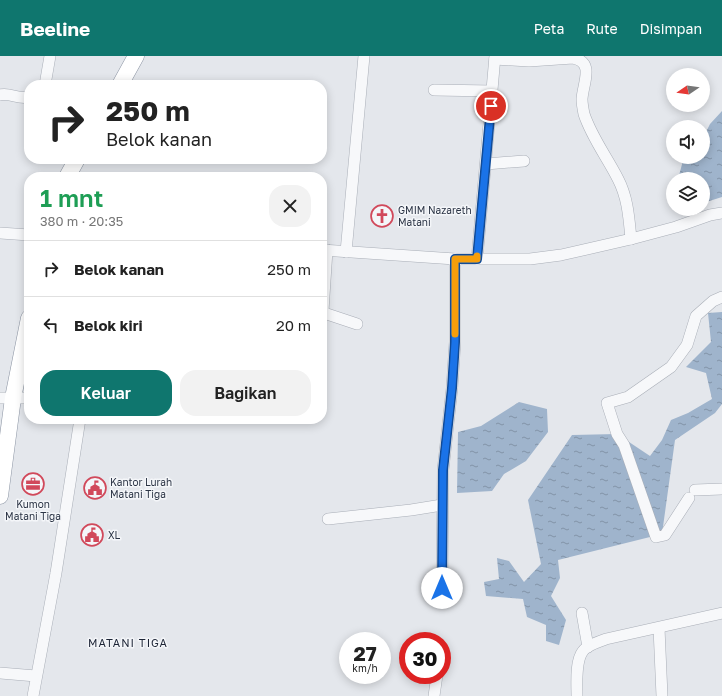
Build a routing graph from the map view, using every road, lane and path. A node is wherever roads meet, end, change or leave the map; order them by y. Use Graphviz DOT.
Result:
graph roads {
  1 [pos="50,56"];
  2 [pos="136,56"];
  3 [pos="364,56"];
  4 [pos="495,58"];
  5 [pos="585,59"];
  6 [pos="46,80"];
  7 [pos="123,80"];
  8 [pos="434,90"];
  9 [pos="492,91"];
  10 [pos="0,95"];
  11 [pos="24,99"];
  12 [pos="524,161"];
  13 [pos="486,164"];
  14 [pos="722,212"];
  15 [pos="0,233"];
  16 [pos="24,235"];
  17 [pos="631,239"];
  18 [pos="327,250"];
  19 [pos="346,252"];
  20 [pos="455,259"];
  21 [pos="477,259"];
  22 [pos="722,296"];
  23 [pos="327,314"];
  24 [pos="357,324"];
  25 [pos="24,345"];
  26 [pos="14,398"];
  27 [pos="79,424"];
  28 [pos="722,488"];
  29 [pos="0,496"];
  30 [pos="442,505"];
  31 [pos="328,519"];
  32 [pos="442,588"];
  33 [pos="582,613"];
  34 [pos="722,613"];
  35 [pos="659,628"];
  36 [pos="588,647"];
  37 [pos="0,673"];
  38 [pos="36,676"];
  39 [pos="436,684"];
  40 [pos="33,696"];
  41 [pos="434,696"];
  42 [pos="577,696"];
  43 [pos="662,696"];
  1 -- 6 [label="street"];
  2 -- 7 [label="highway"];
  3 -- 19 [label="street"];
  4 -- 5 [label="street"];
  4 -- 9 [label="street"];
  5 -- 17 [label="street"];
  8 -- 9 [label="street"];
  9 -- 13 [label="street"];
  10 -- 11 [label="street"];
  12 -- 13 [label="street"];
  13 -- 21 [label="street"];
  14 -- 17 [label="street"];
  15 -- 16 [label="street"];
  17 -- 21 [label="street"];
  18 -- 19 [label="street"];
  19 -- 20 [label="street"];
  20 -- 21 [label="street"];
  20 -- 30 [label="street"];
  22 -- 28 [label="street"];
  23 -- 24 [label="street"];
  25 -- 26 [label="highway"];
  26 -- 29 [label="highway"];
  27 -- 38 [label="street"];
  30 -- 31 [label="street"];
  30 -- 32 [label="street"];
  33 -- 36 [label="street"];
  34 -- 35 [label="street"];
  35 -- 36 [label="street"];
  35 -- 43 [label="street"];
  36 -- 42 [label="street"];
  37 -- 38 [label="street"];
  38 -- 40 [label="street"];
  39 -- 41 [label="street"];
}
